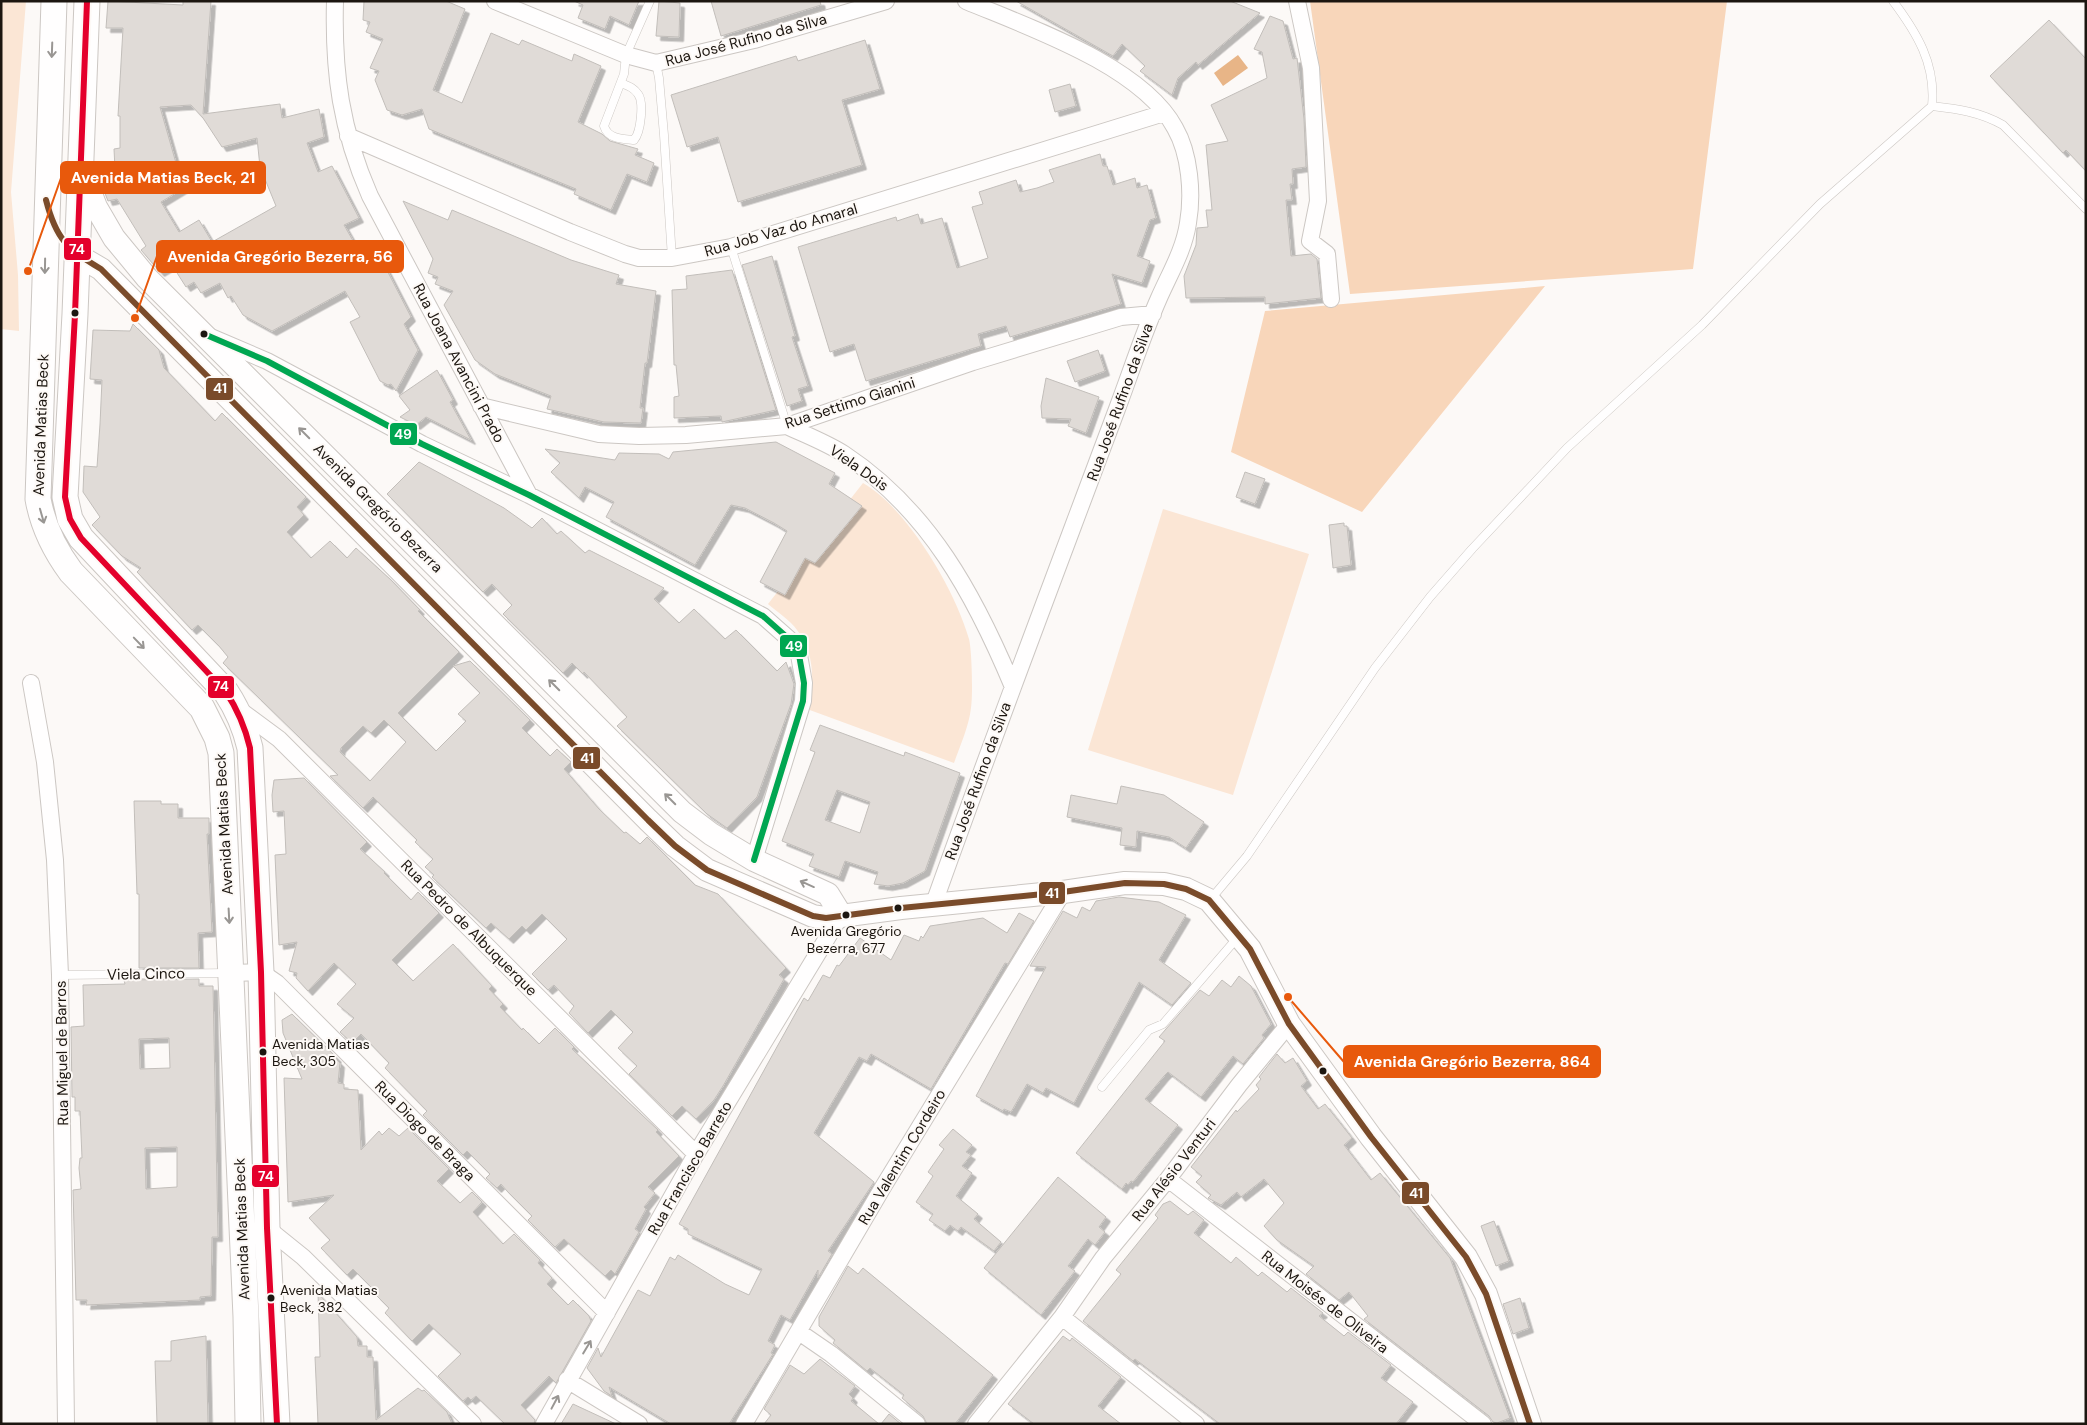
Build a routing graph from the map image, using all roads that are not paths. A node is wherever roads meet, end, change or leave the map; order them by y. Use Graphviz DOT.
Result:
graph roads {
  1 [pos="54,1"];
  2 [pos="87,1"];
  3 [pos="335,1"];
  4 [pos="495,1"];
  5 [pos="650,1"];
  6 [pos="886,1"];
  7 [pos="966,1"];
  8 [pos="1297,1"];
  9 [pos="1893,1"];
  10 [pos="626,55"];
  11 [pos="656,63"];
  12 [pos="621,83"];
  13 [pos="1932,106"];
  14 [pos="1164,113"];
  15 [pos="348,136"];
  16 [pos="81,167"];
  17 [pos="46,200"];
  18 [pos="2086,209"];
  19 [pos="730,247"];
  20 [pos="77,255"];
  21 [pos="672,258"];
  22 [pos="1332,299"];
  23 [pos="1153,314"];
  24 [pos="204,334"];
  25 [pos="482,406"];
  26 [pos="787,426"];
  27 [pos="529,495"];
  28 [pos="31,684"];
  29 [pos="1013,687"];
  30 [pos="237,708"];
  31 [pos="754,860"];
  32 [pos="1063,892"];
  33 [pos="1209,900"];
  34 [pos="933,906"];
  35 [pos="841,915"];
  36 [pos="1240,935"];
  37 [pos="261,972"];
  38 [pos="232,973"];
  39 [pos="60,975"];
  40 [pos="1289,1024"];
  41 [pos="1102,1087"];
  42 [pos="696,1154"];
  43 [pos="1168,1180"];
  44 [pos="267,1228"];
  45 [pos="607,1313"];
  46 [pos="1062,1317"];
  47 [pos="799,1332"];
  48 [pos="567,1380"];
  49 [pos="66,1424"];
  50 [pos="248,1424"];
  51 [pos="277,1424"];
  52 [pos="473,1424"];
  53 [pos="544,1424"];
  54 [pos="639,1424"];
  55 [pos="744,1424"];
  56 [pos="917,1424"];
  57 [pos="976,1424"];
  58 [pos="1196,1424"];
  59 [pos="1483,1424"];
  60 [pos="1530,1424"];
  1 -- 17 [label="main road, one-way"];
  2 -- 16 [label="main road, Avenida Gregório Bezerra"];
  3 -- 15 [label="street, Rua Joana Avancini Prado"];
  4 -- 10 [label="street, Rua José Rufino da Silva"];
  5 -- 10 [label="lane"];
  6 -- 11 [label="street, Rua José Rufino da Silva"];
  7 -- 14 [label="street, Rua José Rufino da Silva"];
  8 -- 22 [label="street"];
  9 -- 13 [label="lane"];
  10 -- 11 [label="street, Rua José Rufino da Silva"];
  10 -- 12 [label="lane"];
  11 -- 21 [label="lane"];
  12 -- 12 [label="lane"];
  13 -- 18 [label="lane"];
  13 -- 33 [label="lane"];
  14 -- 19 [label="street, Rua Job Vaz do Amaral"];
  14 -- 23 [label="street, Rua José Rufino da Silva"];
  15 -- 21 [label="street, Rua Job Vaz do Amaral"];
  15 -- 25 [label="street, Rua Joana Avancini Prado"];
  16 -- 20 [label="main road, Avenida Matias Beck"];
  16 -- 24 [label="street, Avenida Gregório Bezerra"];
  17 -- 20 [label="main road"];
  17 -- 38 [label="main road, Avenida Matias Beck, one-way"];
  19 -- 21 [label="street, Rua Job Vaz do Amaral"];
  19 -- 26 [label="lane"];
  20 -- 30 [label="main road, Avenida Matias Beck"];
  20 -- 35 [label="street, Avenida Gregório Bezerra"];
  23 -- 26 [label="street, Rua Settimo Gianini"];
  23 -- 29 [label="street, Rua José Rufino da Silva"];
  24 -- 27 [label="street"];
  31 -- 24 [label="street, Avenida Gregório Bezerra, one-way"];
  25 -- 26 [label="street, Rua Settimo Gianini"];
  25 -- 27 [label="street, Rua Joana Avancini Prado"];
  26 -- 29 [label="street, Viela Dois"];
  27 -- 31 [label="street"];
  28 -- 39 [label="street, Rua Miguel de Barros"];
  29 -- 34 [label="street, Rua José Rufino da Silva"];
  30 -- 37 [label="main road, Avenida Matias Beck"];
  30 -- 42 [label="street, Rua Pedro de Albuquerque"];
  35 -- 31 [label="street, Avenida Gregório Bezerra, one-way"];
  32 -- 33 [label="street, Avenida Gregório Bezerra"];
  32 -- 34 [label="street, Avenida Gregório Bezerra"];
  32 -- 47 [label="street, Rua Valentim Cordeiro"];
  33 -- 36 [label="street, Avenida Gregório Bezerra"];
  34 -- 35 [label="street, Avenida Gregório Bezerra"];
  35 -- 42 [label="street, Rua Francisco Barreto"];
  36 -- 40 [label="street, Avenida Gregório Bezerra"];
  36 -- 41 [label="lane"];
  37 -- 38 [label="street"];
  37 -- 44 [label="main road, Avenida Matias Beck"];
  37 -- 45 [label="street, Rua Diogo de Braga"];
  38 -- 39 [label="lane, Viela Cinco"];
  38 -- 50 [label="main road, Avenida Matias Beck"];
  39 -- 49 [label="street, Rua Miguel de Barros"];
  40 -- 43 [label="street, Rua Alésio Venturi"];
  40 -- 60 [label="street, Avenida Gregório Bezerra"];
  42 -- 45 [label="street, Rua Francisco Barreto"];
  43 -- 46 [label="street, Rua Alésio Venturi"];
  43 -- 59 [label="street, Rua Moisés de Oliveira"];
  44 -- 51 [label="main road, Avenida Matias Beck"];
  44 -- 52 [label="street"];
  48 -- 45 [label="street, Rua Francisco Barreto, one-way"];
  46 -- 57 [label="street, Rua Alésio Venturi"];
  46 -- 58 [label="street"];
  47 -- 55 [label="street, Rua Valentim Cordeiro"];
  47 -- 56 [label="street"];
  53 -- 48 [label="street, Rua Francisco Barreto, one-way"];
  48 -- 54 [label="street"];
}
